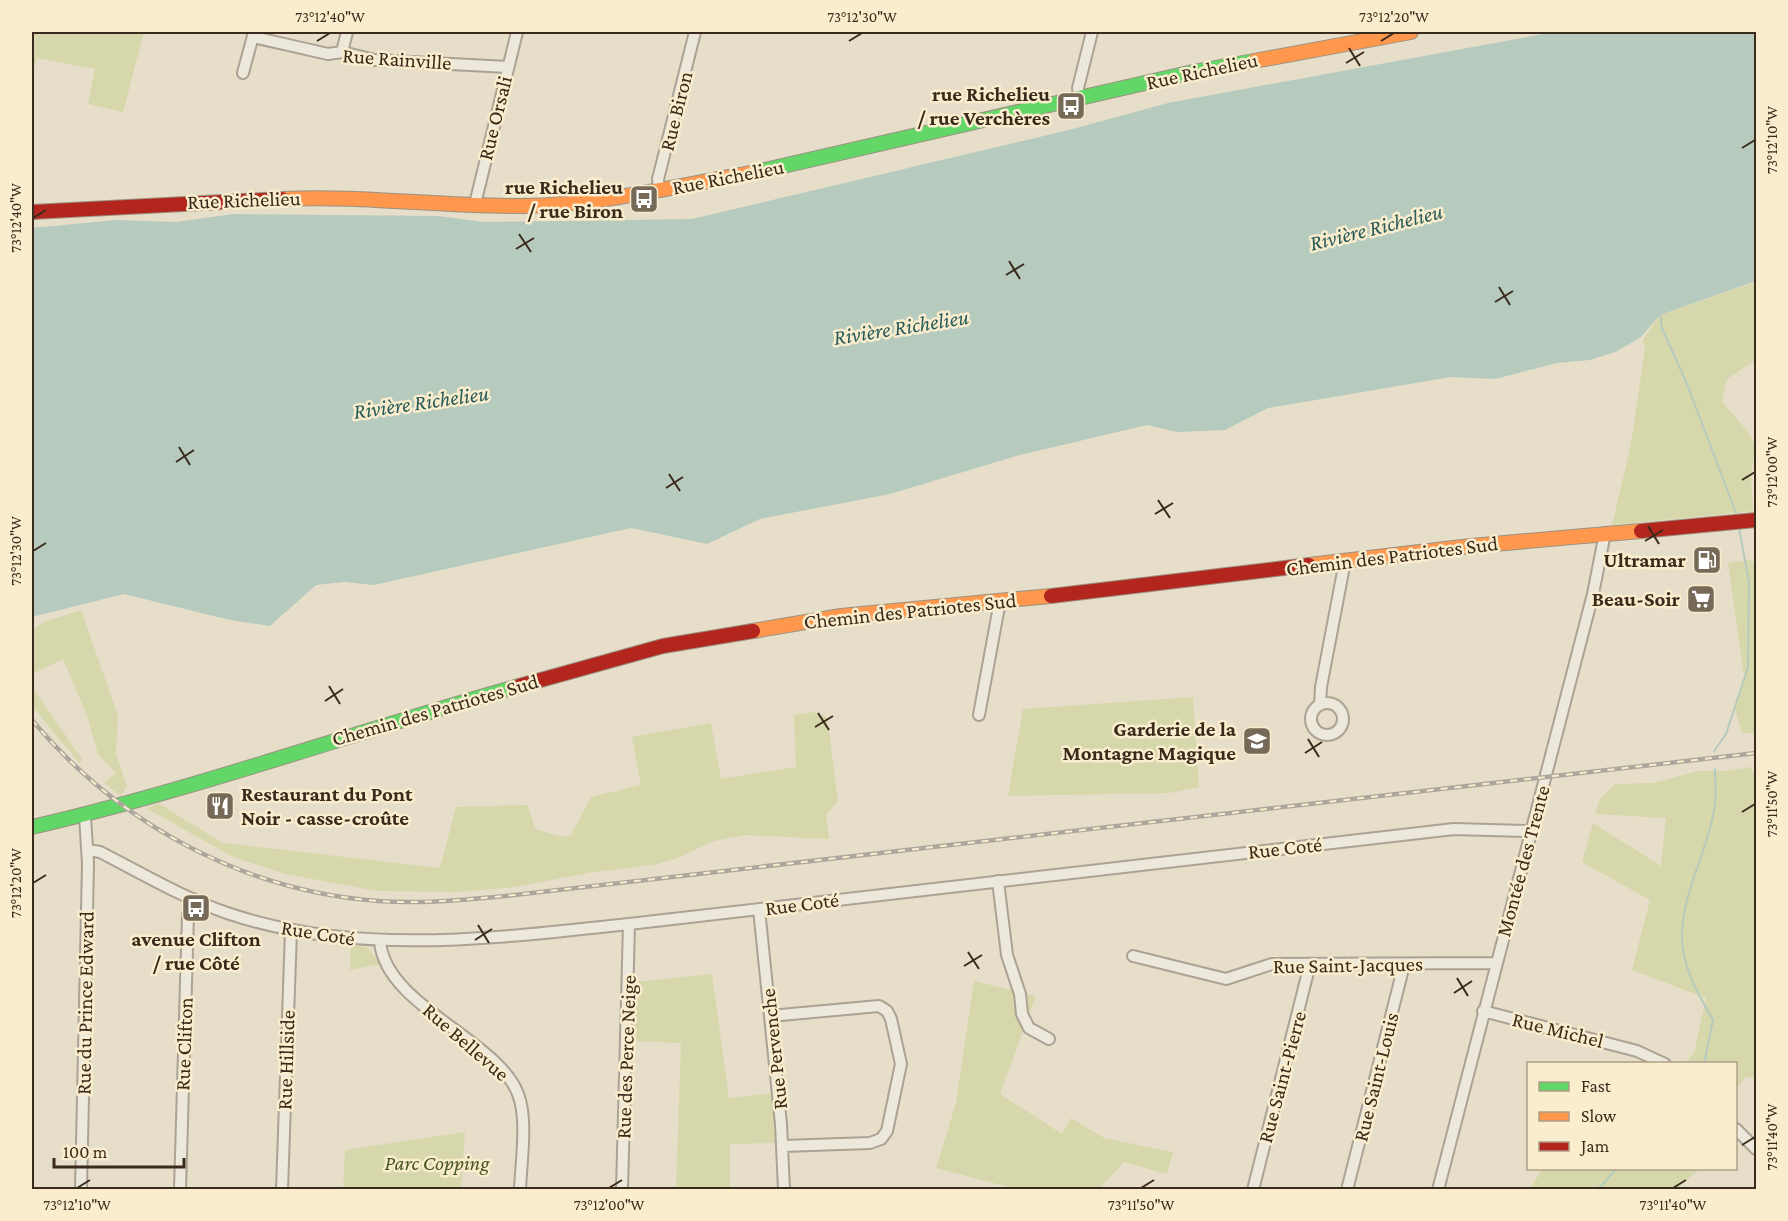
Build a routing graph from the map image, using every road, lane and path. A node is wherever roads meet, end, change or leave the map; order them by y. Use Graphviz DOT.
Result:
graph roads {
  1 [pos="347,32"];
  2 [pos="517,32"];
  3 [pos="696,32"];
  4 [pos="1092,32"];
  5 [pos="1412,32"];
  6 [pos="254,34"];
  7 [pos="342,52"];
  8 [pos="508,67"];
  9 [pos="243,73"];
  10 [pos="1080,98"];
  11 [pos="659,190"];
  12 [pos="476,204"];
  13 [pos="32,212"];
  14 [pos="1756,520"];
  15 [pos="1605,533"];
  16 [pos="1345,561"];
  17 [pos="1000,601"];
  18 [pos="1320,705"];
  19 [pos="979,715"];
  20 [pos="85,816"];
  21 [pos="32,826"];
  22 [pos="1530,831"];
  23 [pos="88,850"];
  24 [pos="998,881"];
  25 [pos="193,899"];
  26 [pos="759,909"];
  27 [pos="629,924"];
  28 [pos="291,931"];
  29 [pos="380,942"];
  30 [pos="1133,956"];
  31 [pos="1496,963"];
  32 [pos="1310,964"];
  33 [pos="1404,965"];
  34 [pos="1483,1011"];
  35 [pos="770,1016"];
  36 [pos="1049,1039"];
  37 [pos="1661,1062"];
  38 [pos="1737,1130"];
  39 [pos="783,1146"];
  40 [pos="1756,1149"];
  41 [pos="81,1190"];
  42 [pos="180,1190"];
  43 [pos="282,1190"];
  44 [pos="520,1190"];
  45 [pos="622,1190"];
  46 [pos="784,1190"];
  47 [pos="1253,1190"];
  48 [pos="1347,1190"];
  49 [pos="1438,1190"];
  1 -- 7 [label="street"];
  2 -- 8 [label="street, Rue Orsali"];
  3 -- 11 [label="street, Rue Biron"];
  4 -- 10 [label="street"];
  5 -- 10 [label="main road, Rue Richelieu"];
  6 -- 7 [label="street, Rue Rainville"];
  6 -- 9 [label="street"];
  7 -- 8 [label="street, Rue Rainville"];
  8 -- 12 [label="street, Rue Orsali"];
  10 -- 11 [label="main road, Rue Richelieu"];
  11 -- 12 [label="main road, Rue Richelieu"];
  12 -- 13 [label="main road, Rue Richelieu"];
  14 -- 15 [label="main road, Chemin des Patriotes Sud"];
  15 -- 16 [label="main road, Chemin des Patriotes Sud"];
  15 -- 22 [label="street, Montée des Trente"];
  16 -- 17 [label="main road, Chemin des Patriotes Sud"];
  16 -- 18 [label="street"];
  17 -- 19 [label="street"];
  17 -- 20 [label="main road, Chemin des Patriotes Sud"];
  20 -- 21 [label="main road, Chemin des Patriotes Sud"];
  20 -- 23 [label="street, Rue du Prince Edward"];
  22 -- 24 [label="street, Rue Coté"];
  22 -- 31 [label="street, Montée des Trente"];
  23 -- 25 [label="street, Rue Coté"];
  23 -- 41 [label="street, Rue du Prince Edward"];
  24 -- 26 [label="street, Rue Coté"];
  24 -- 36 [label="street"];
  25 -- 28 [label="street, Rue Coté"];
  25 -- 42 [label="street, Rue Clifton"];
  26 -- 27 [label="street, Rue Coté"];
  26 -- 35 [label="street, Rue Pervenche"];
  27 -- 29 [label="street, Rue Coté"];
  27 -- 45 [label="street, Rue des Perce Neige"];
  28 -- 29 [label="street, Rue Coté"];
  28 -- 43 [label="street, Rue Hillside"];
  29 -- 44 [label="street, Rue Bellevue"];
  30 -- 32 [label="street, Rue Saint-Jacques"];
  31 -- 33 [label="street, Rue Saint-Jacques"];
  31 -- 34 [label="street, Montée des Trente"];
  32 -- 33 [label="street, Rue Saint-Jacques"];
  32 -- 47 [label="street, Rue Saint-Pierre"];
  33 -- 48 [label="street, Rue Saint-Louis"];
  34 -- 37 [label="street, Rue Michel"];
  34 -- 49 [label="street, Montée des Trente"];
  35 -- 39 [label="street, Rue Pervenche"];
  35 -- 39 [label="street"];
  38 -- 40 [label="street"];
  39 -- 46 [label="street, Rue Pervenche"];
}
